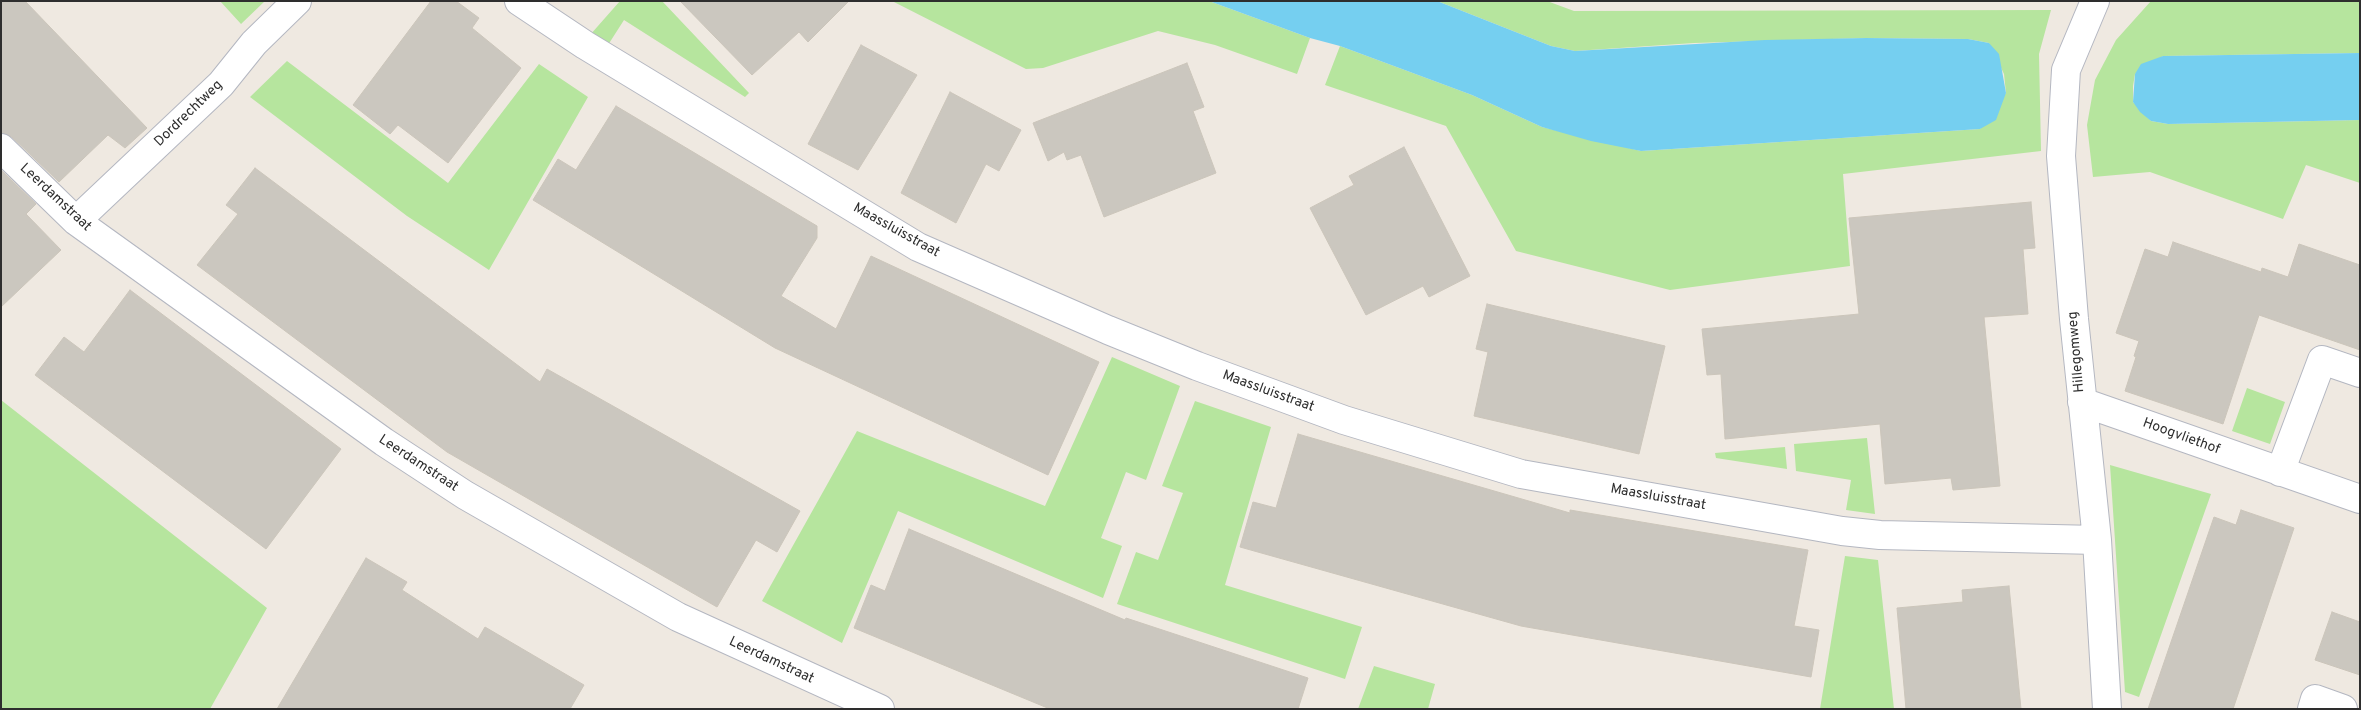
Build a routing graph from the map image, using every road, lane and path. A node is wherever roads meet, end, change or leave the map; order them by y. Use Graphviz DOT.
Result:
graph roads {
  1 [pos="297,1"];
  2 [pos="519,1"];
  3 [pos="2095,1"];
  4 [pos="1,148"];
  5 [pos="76,221"];
  6 [pos="2360,373"];
  7 [pos="2082,402"];
  8 [pos="2280,472"];
  9 [pos="2360,498"];
  10 [pos="2097,540"];
  11 [pos="880,709"];
  12 [pos="2107,709"];
  13 [pos="2312,709"];
  14 [pos="2343,709"];
  1 -- 5 [label="street, Dordrechtweg"];
  2 -- 10 [label="street, Maassluisstraat"];
  3 -- 7 [label="street, Hillegomweg"];
  4 -- 5 [label="street, Leerdamstraat"];
  5 -- 11 [label="street, Leerdamstraat"];
  6 -- 8 [label="street"];
  7 -- 8 [label="street, Hoogvliethof"];
  7 -- 10 [label="street, Hillegomweg"];
  8 -- 9 [label="street, Hoogvliethof"];
  10 -- 12 [label="street, Hillegomweg"];
  13 -- 14 [label="street"];
}
